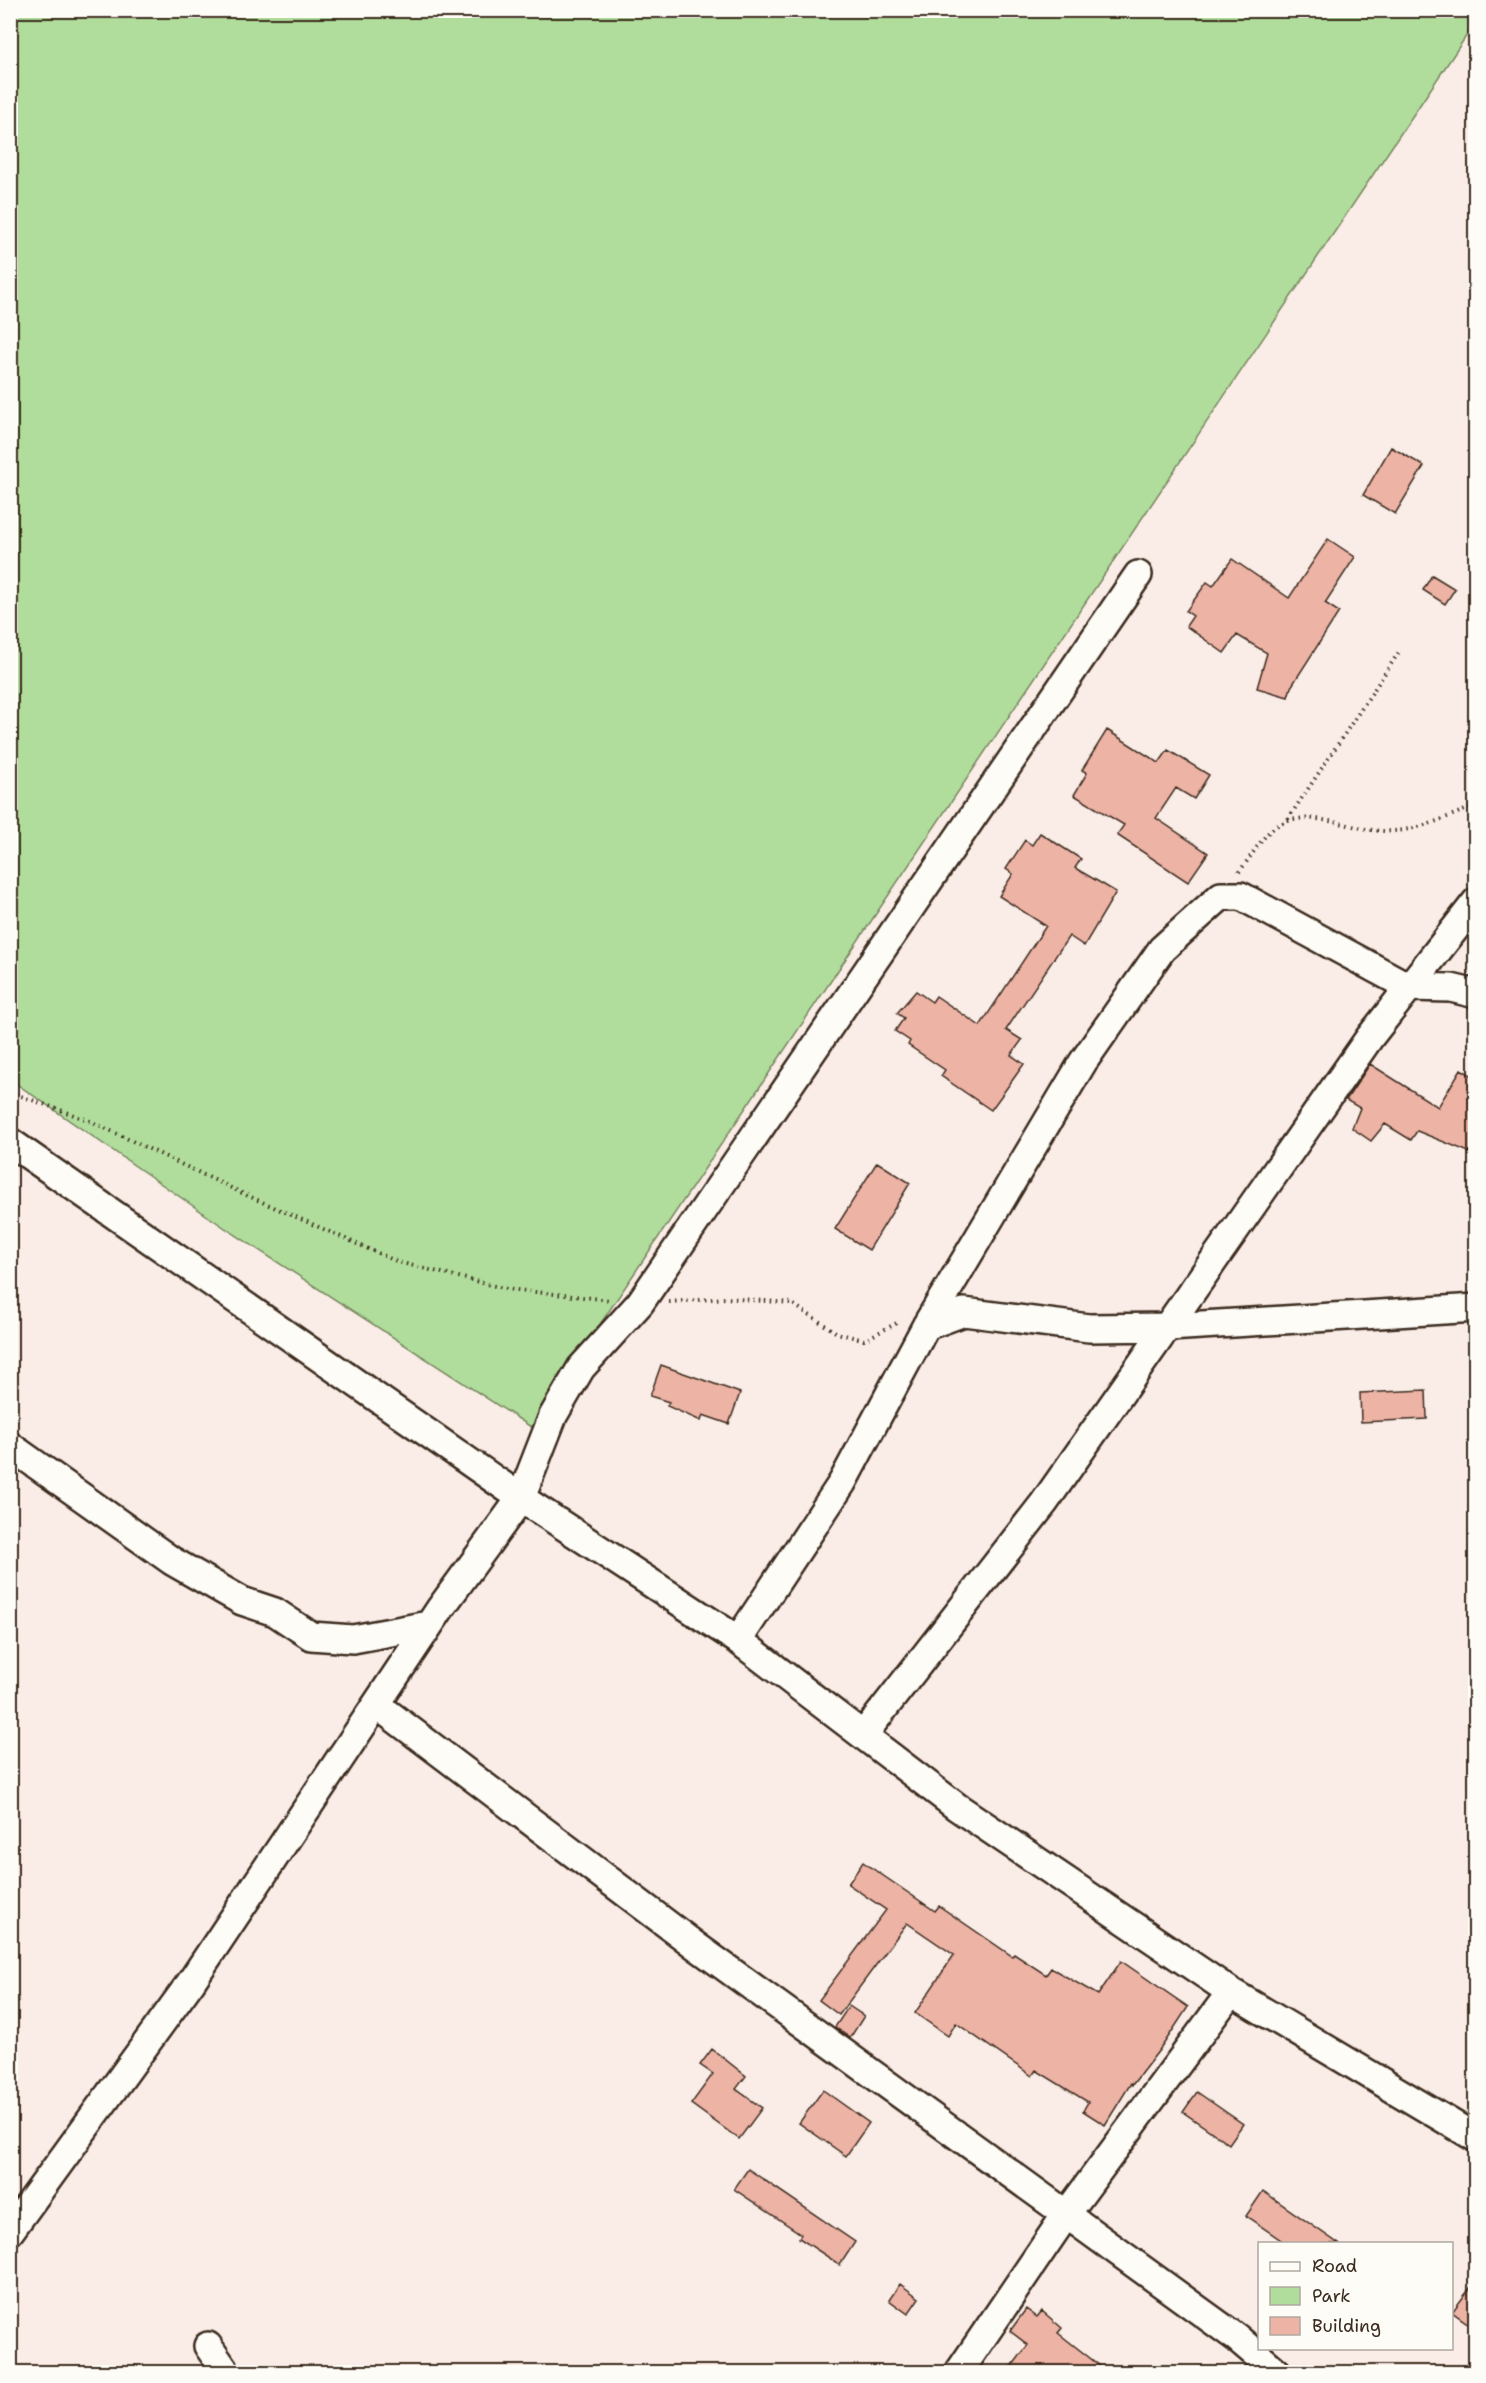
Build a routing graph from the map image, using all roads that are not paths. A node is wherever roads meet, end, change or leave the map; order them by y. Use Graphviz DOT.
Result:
graph roads {
  1 [pos="1138,575"];
  2 [pos="1476,902"];
  3 [pos="1409,987"];
  4 [pos="1476,994"];
  5 [pos="10,1142"];
  6 [pos="1476,1308"];
  7 [pos="926,1326"];
  8 [pos="1169,1327"];
  9 [pos="10,1446"];
  10 [pos="521,1498"];
  11 [pos="429,1625"];
  12 [pos="738,1641"];
  13 [pos="377,1705"];
  14 [pos="864,1734"];
  15 [pos="1231,1992"];
  16 [pos="1476,2138"];
  17 [pos="1065,2216"];
  18 [pos="10,2231"];
  19 [pos="207,2346"];
  20 [pos="226,2373"];
  21 [pos="959,2373"];
  22 [pos="1277,2373"];
  1 -- 10 [label="street"];
  2 -- 3 [label="street"];
  3 -- 4 [label="street"];
  3 -- 7 [label="street"];
  3 -- 8 [label="street"];
  5 -- 10 [label="street"];
  6 -- 8 [label="street"];
  7 -- 8 [label="street"];
  7 -- 12 [label="street"];
  8 -- 14 [label="street"];
  9 -- 11 [label="street"];
  10 -- 11 [label="street"];
  10 -- 12 [label="street"];
  11 -- 13 [label="street"];
  12 -- 14 [label="street"];
  13 -- 17 [label="street"];
  13 -- 18 [label="street"];
  14 -- 15 [label="street"];
  15 -- 16 [label="street"];
  15 -- 17 [label="street"];
  17 -- 21 [label="street"];
  17 -- 22 [label="street"];
  19 -- 20 [label="street"];
}
